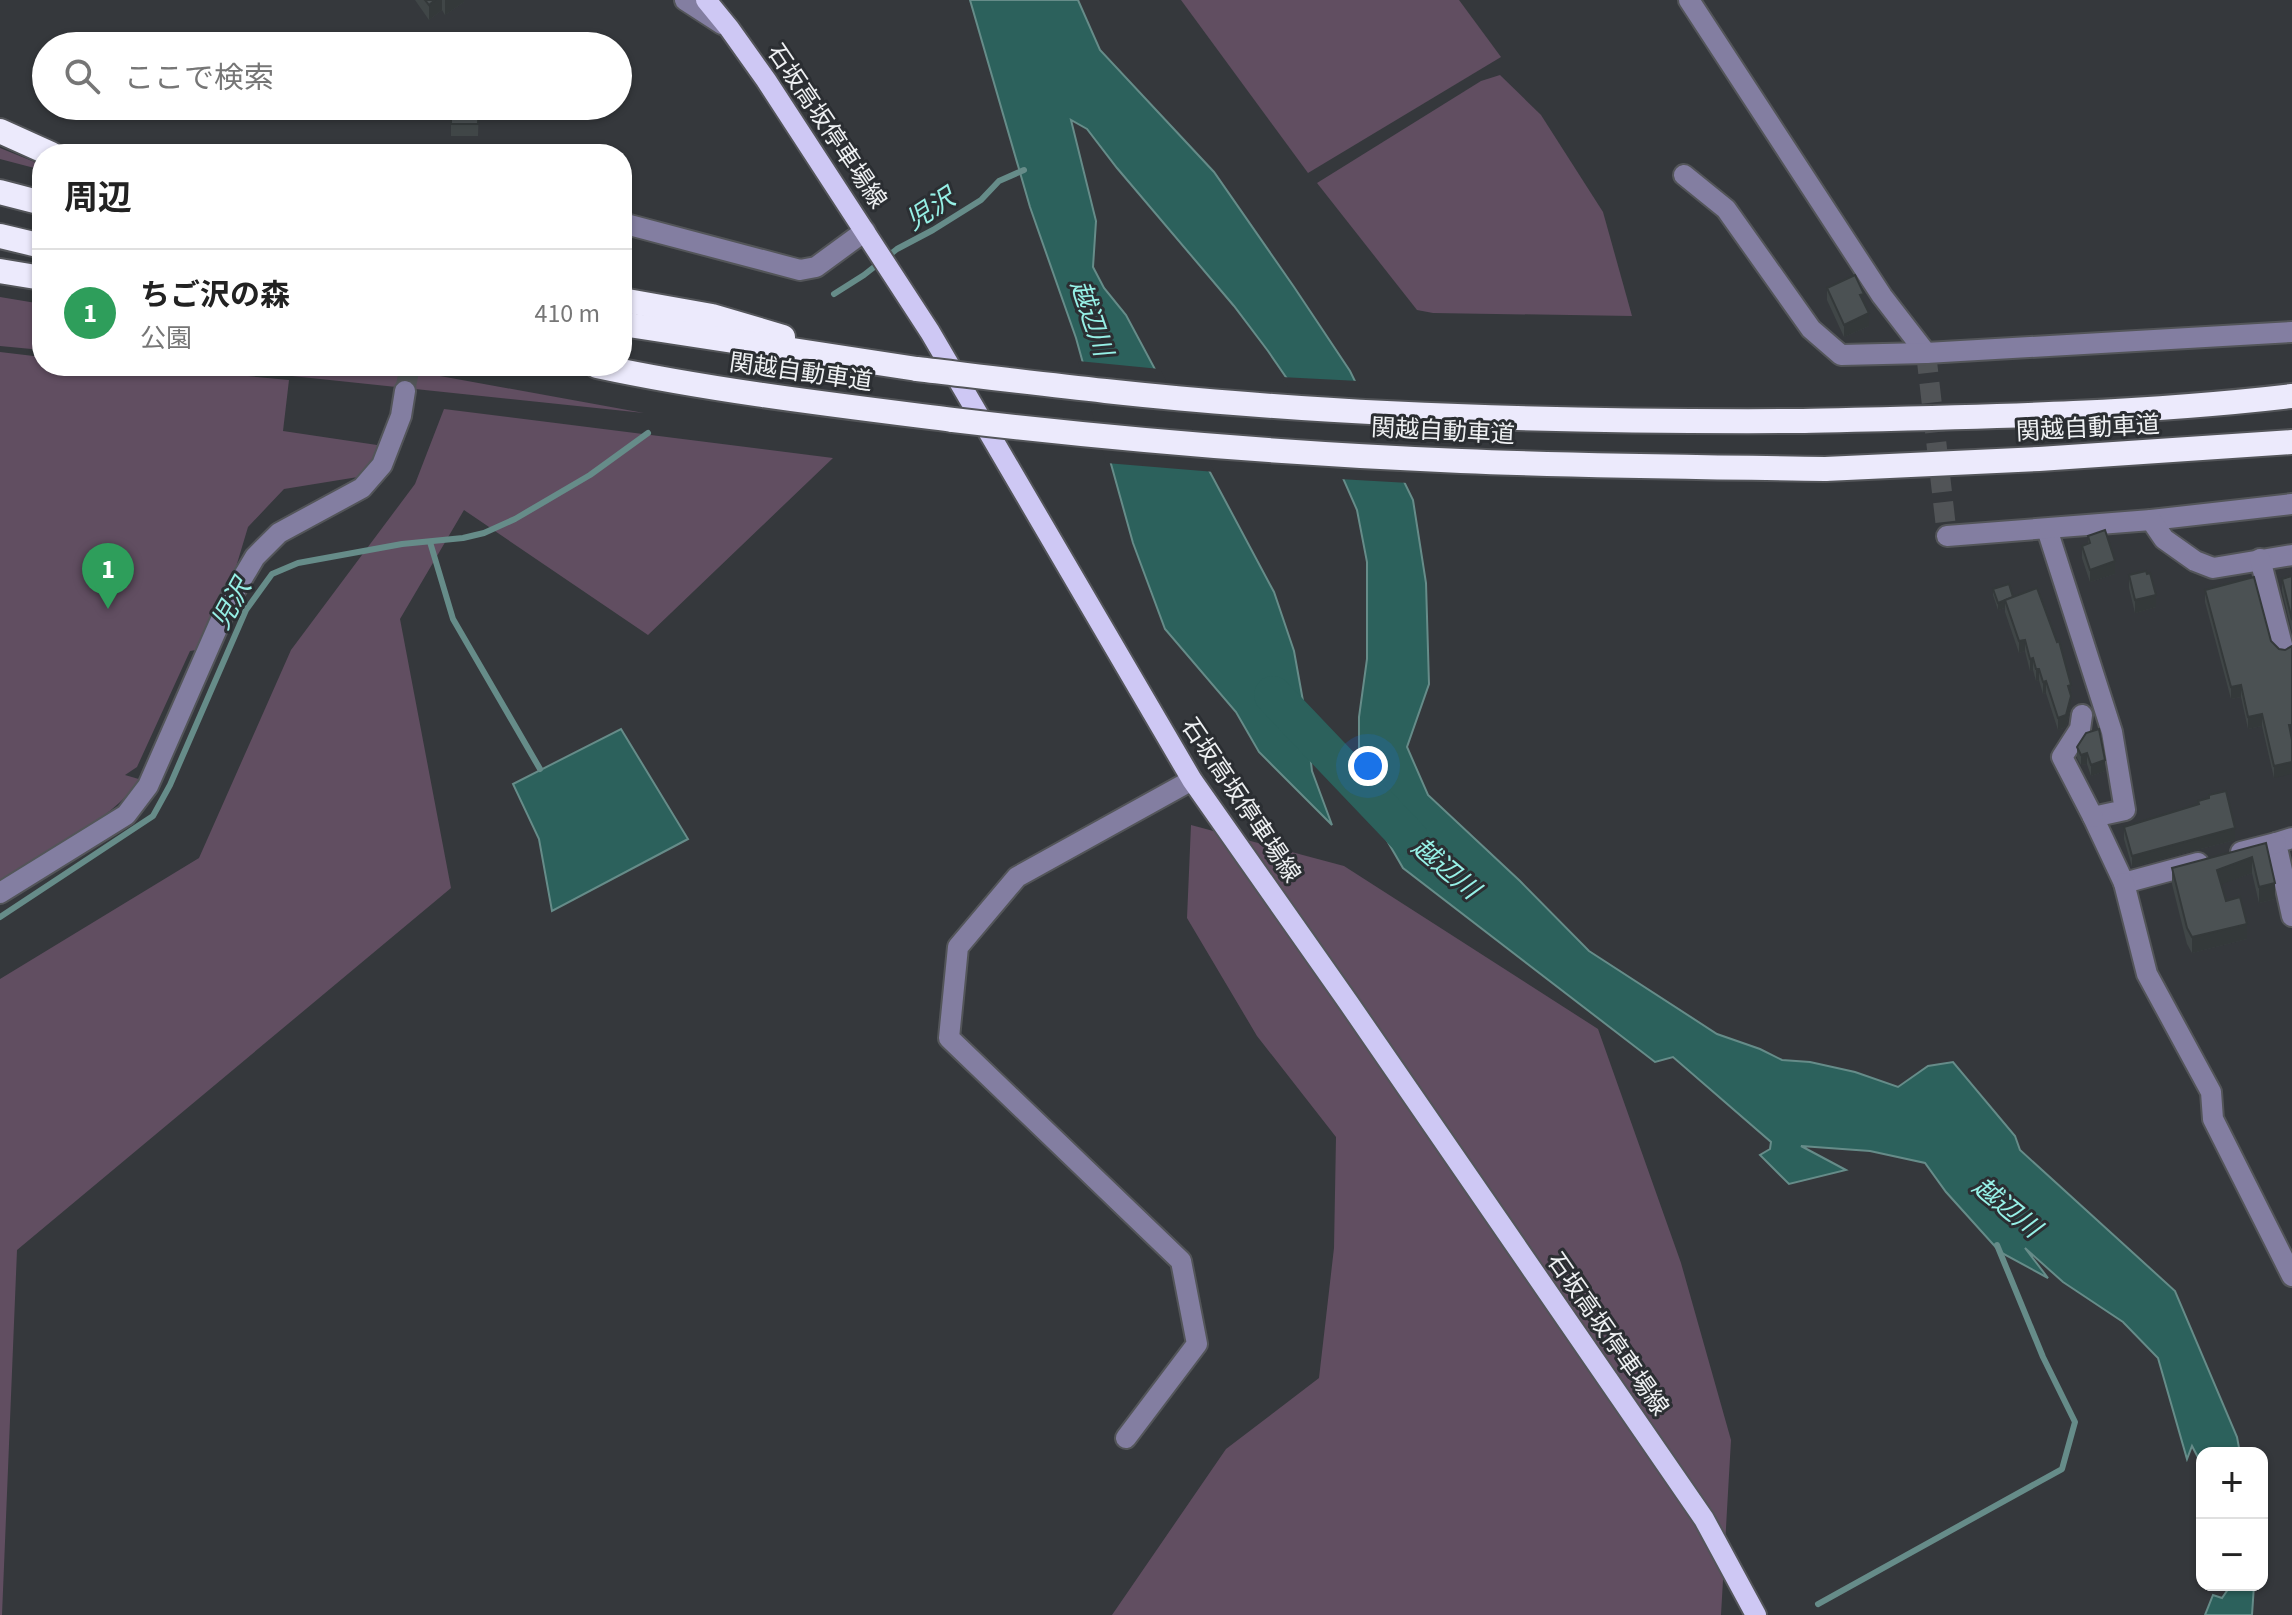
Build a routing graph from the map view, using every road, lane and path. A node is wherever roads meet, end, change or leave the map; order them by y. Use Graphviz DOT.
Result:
graph roads {
  1 [pos="685,0"];
  2 [pos="706,0"];
  3 [pos="1689,0"];
  4 [pos="729,28"];
  5 [pos="0,131"];
  6 [pos="32,145"];
  7 [pos="1684,175"];
  8 [pos="0,192"];
  9 [pos="32,200"];
  10 [pos="632,226"];
  11 [pos="0,236"];
  12 [pos="870,239"];
  13 [pos="32,244"];
  14 [pos="0,271"];
  15 [pos="32,276"];
  16 [pos="632,302"];
  17 [pos="632,326"];
  18 [pos="2292,332"];
  19 [pos="1926,353"];
  20 [pos="867,362"];
  21 [pos="632,374"];
  22 [pos="632,375"];
  23 [pos="653,378"];
  24 [pos="405,391"];
  25 [pos="2292,396"];
  26 [pos="2292,442"];
  27 [pos="2292,504"];
  28 [pos="2151,520"];
  29 [pos="2047,529"];
  30 [pos="1947,536"];
  31 [pos="2292,555"];
  32 [pos="2260,559"];
  33 [pos="2283,649"];
  34 [pos="2082,715"];
  35 [pos="1192,780"];
  36 [pos="2093,817"];
  37 [pos="2284,841"];
  38 [pos="2124,883"];
  39 [pos="0,893"];
  40 [pos="2292,916"];
  41 [pos="2292,1276"];
  42 [pos="1126,1438"];
  43 [pos="1753,1611"];
  1 -- 4 [label="street"];
  2 -- 4 [label="main road, 石坂高坂停車場線"];
  3 -- 19 [label="street"];
  4 -- 12 [label="main road, 石坂高坂停車場線"];
  5 -- 6 [label="highway"];
  7 -- 19 [label="street"];
  8 -- 9 [label="highway"];
  10 -- 12 [label="street"];
  11 -- 13 [label="highway"];
  12 -- 35 [label="main road, 石坂高坂停車場線"];
  14 -- 15 [label="highway"];
  16 -- 20 [label="highway"];
  17 -- 20 [label="highway, 関越自動車道"];
  18 -- 19 [label="street"];
  20 -- 25 [label="highway, 関越自動車道, bridge"];
  21 -- 23 [label="highway, 関越自動車道"];
  22 -- 23 [label="highway"];
  23 -- 26 [label="highway, 関越自動車道, bridge"];
  24 -- 39 [label="street"];
  27 -- 28 [label="street"];
  28 -- 29 [label="street"];
  28 -- 32 [label="street"];
  29 -- 30 [label="street"];
  29 -- 36 [label="street"];
  31 -- 32 [label="street"];
  32 -- 33 [label="street"];
  34 -- 36 [label="street"];
  35 -- 42 [label="street"];
  35 -- 43 [label="main road, 石坂高坂停車場線"];
  36 -- 38 [label="street"];
  37 -- 38 [label="street"];
  37 -- 40 [label="street"];
  38 -- 41 [label="street"];
}
